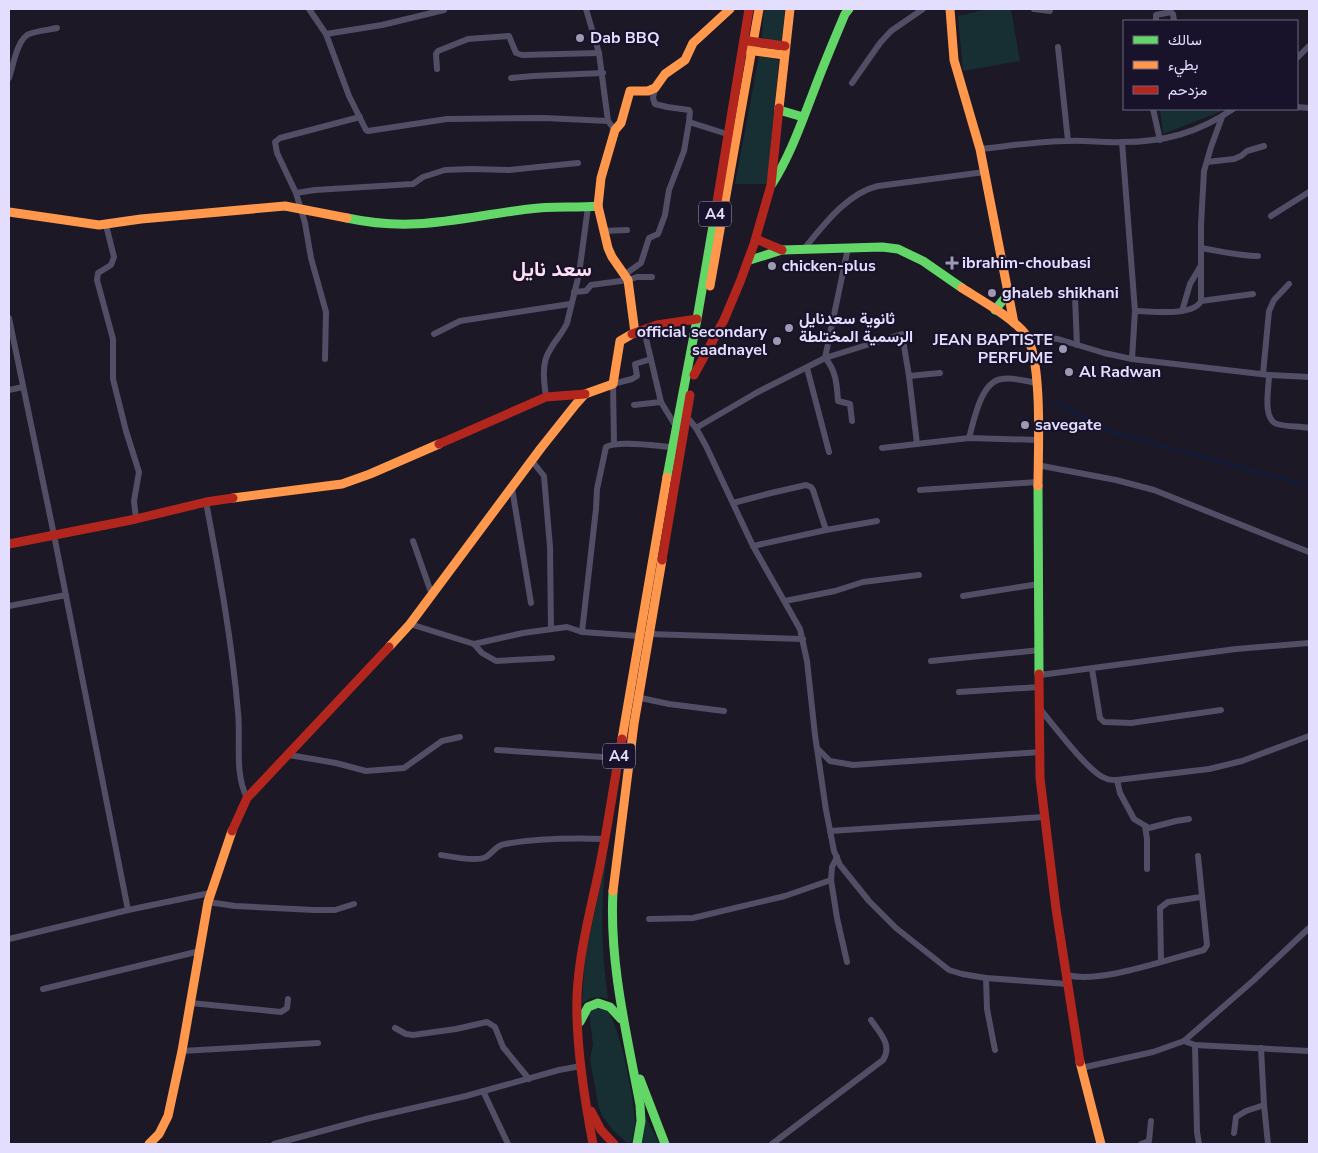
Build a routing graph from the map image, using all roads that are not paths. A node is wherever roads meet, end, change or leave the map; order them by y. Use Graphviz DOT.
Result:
graph roads {
  1 [pos="309,9"];
  2 [pos="586,9"];
  3 [pos="730,9"];
  4 [pos="749,9"];
  5 [pos="759,9"];
  6 [pos="790,9"];
  7 [pos="849,9"];
  8 [pos="923,9"];
  9 [pos="950,9"];
  10 [pos="1034,9"];
  11 [pos="444,10"];
  12 [pos="1050,11"];
  13 [pos="1156,20"];
  14 [pos="1174,20"];
  15 [pos="57,28"];
  16 [pos="326,34"];
  17 [pos="742,45"];
  18 [pos="1309,46"];
  19 [pos="752,47"];
  20 [pos="1058,47"];
  21 [pos="785,51"];
  22 [pos="599,54"];
  23 [pos="1298,57"];
  24 [pos="437,69"];
  25 [pos="603,73"];
  26 [pos="9,78"];
  27 [pos="511,78"];
  28 [pos="852,83"];
  29 [pos="655,88"];
  30 [pos="779,110"];
  31 [pos="1153,110"];
  32 [pos="1230,110"];
  33 [pos="360,117"];
  34 [pos="803,117"];
  35 [pos="1222,117"];
  36 [pos="608,120"];
  37 [pos="689,122"];
  38 [pos="615,130"];
  39 [pos="727,134"];
  40 [pos="1160,140"];
  41 [pos="1068,141"];
  42 [pos="1122,142"];
  43 [pos="1264,146"];
  44 [pos="980,149"];
  45 [pos="1207,162"];
  46 [pos="578,163"];
  47 [pos="985,172"];
  48 [pos="771,185"];
  49 [pos="1309,192"];
  50 [pos="296,193"];
  51 [pos="598,206"];
  52 [pos="300,207"];
  53 [pos="588,207"];
  54 [pos="9,212"];
  55 [pos="1271,216"];
  56 [pos="106,225"];
  57 [pos="627,230"];
  58 [pos="603,231"];
  59 [pos="756,239"];
  60 [pos="848,248"];
  61 [pos="1201,248"];
  62 [pos="782,250"];
  63 [pos="803,250"];
  64 [pos="1258,256"];
  65 [pos="750,260"];
  66 [pos="1201,266"];
  67 [pos="652,277"];
  68 [pos="626,278"];
  69 [pos="1289,284"];
  70 [pos="574,292"];
  71 [pos="1008,294"];
  72 [pos="1254,294"];
  73 [pos="1075,297"];
  74 [pos="1201,300"];
  75 [pos="570,304"];
  76 [pos="995,310"];
  77 [pos="1135,311"];
  78 [pos="1182,311"];
  79 [pos="9,318"];
  80 [pos="697,319"];
  81 [pos="1014,323"];
  82 [pos="639,331"];
  83 [pos="434,334"];
  84 [pos="1026,334"];
  85 [pos="1077,344"];
  86 [pos="325,358"];
  87 [pos="826,358"];
  88 [pos="651,359"];
  89 [pos="1132,359"];
  90 [pos="807,368"];
  91 [pos="940,373"];
  92 [pos="694,375"];
  93 [pos="1266,375"];
  94 [pos="909,376"];
  95 [pos="1309,377"];
  96 [pos="1037,383"];
  97 [pos="613,384"];
  98 [pos="23,387"];
  99 [pos="9,390"];
  100 [pos="585,394"];
  101 [pos="546,396"];
  102 [pos="662,402"];
  103 [pos="634,405"];
  104 [pos="680,420"];
  105 [pos="852,421"];
  106 [pos="696,428"];
  107 [pos="1309,428"];
  108 [pos="969,438"];
  109 [pos="1038,440"];
  110 [pos="614,444"];
  111 [pos="917,444"];
  112 [pos="672,447"];
  113 [pos="882,448"];
  114 [pos="829,452"];
  115 [pos="532,461"];
  116 [pos="1037,464"];
  117 [pos="1038,482"];
  118 [pos="512,488"];
  119 [pos="920,490"];
  120 [pos="206,502"];
  121 [pos="733,503"];
  122 [pos="136,519"];
  123 [pos="878,521"];
  124 [pos="826,530"];
  125 [pos="54,535"];
  126 [pos="413,541"];
  127 [pos="9,544"];
  128 [pos="753,546"];
  129 [pos="1309,552"];
  130 [pos="919,575"];
  131 [pos="1039,584"];
  132 [pos="66,595"];
  133 [pos="432,595"];
  134 [pos="963,596"];
  135 [pos="785,601"];
  136 [pos="532,603"];
  137 [pos="9,606"];
  138 [pos="410,624"];
  139 [pos="551,629"];
  140 [pos="582,632"];
  141 [pos="649,634"];
  142 [pos="639,636"];
  143 [pos="803,639"];
  144 [pos="1309,643"];
  145 [pos="474,644"];
  146 [pos="1040,650"];
  147 [pos="552,658"];
  148 [pos="931,661"];
  149 [pos="1092,669"];
  150 [pos="1040,675"];
  151 [pos="1040,687"];
  152 [pos="959,692"];
  153 [pos="628,695"];
  154 [pos="638,698"];
  155 [pos="1040,709"];
  156 [pos="1221,710"];
  157 [pos="724,711"];
  158 [pos="1309,736"];
  159 [pos="460,737"];
  160 [pos="817,748"];
  161 [pos="497,750"];
  162 [pos="1040,752"];
  163 [pos="289,755"];
  164 [pos="618,758"];
  165 [pos="1116,780"];
  166 [pos="248,798"];
  167 [pos="1044,817"];
  168 [pos="1189,819"];
  169 [pos="1146,826"];
  170 [pos="830,831"];
  171 [pos="605,839"];
  172 [pos="441,855"];
  173 [pos="1198,856"];
  174 [pos="837,857"];
  175 [pos="1147,870"];
  176 [pos="831,880"];
  177 [pos="1201,897"];
  178 [pos="209,898"];
  179 [pos="354,904"];
  180 [pos="128,910"];
  181 [pos="649,919"];
  182 [pos="1309,928"];
  183 [pos="9,939"];
  184 [pos="200,951"];
  185 [pos="847,962"];
  186 [pos="1161,962"];
  187 [pos="986,978"];
  188 [pos="1067,979"];
  189 [pos="42,989"];
  190 [pos="288,999"];
  191 [pos="191,1003"];
  192 [pos="870,1020"];
  193 [pos="624,1022"];
  194 [pos="578,1027"];
  195 [pos="396,1028"];
  196 [pos="1184,1041"];
  197 [pos="318,1044"];
  198 [pos="1195,1045"];
  199 [pos="1261,1048"];
  200 [pos="631,1050"];
  201 [pos="995,1050"];
  202 [pos="182,1051"];
  203 [pos="1309,1051"];
  204 [pos="581,1066"];
  205 [pos="1081,1068"];
  206 [pos="529,1079"];
  207 [pos="583,1088"];
  208 [pos="484,1091"];
  209 [pos="1264,1105"];
  210 [pos="1151,1121"];
  211 [pos="1234,1133"];
  212 [pos="149,1144"];
  213 [pos="274,1144"];
  214 [pos="508,1144"];
  215 [pos="593,1144"];
  216 [pos="614,1144"];
  217 [pos="637,1144"];
  218 [pos="665,1144"];
  219 [pos="772,1144"];
  220 [pos="1099,1144"];
  221 [pos="1141,1144"];
  222 [pos="1199,1144"];
  223 [pos="1268,1144"];
  1 -- 16 [label="street"];
  2 -- 22 [label="street"];
  3 -- 29 [label="main road"];
  4 -- 17 [label="main road, A4"];
  5 -- 19 [label="main road, A4"];
  6 -- 21 [label="main road"];
  7 -- 34 [label="main road"];
  8 -- 28 [label="street"];
  9 -- 44 [label="main road"];
  10 -- 12 [label="street"];
  11 -- 16 [label="street"];
  13 -- 14 [label="street"];
  15 -- 26 [label="street"];
  16 -- 33 [label="street"];
  17 -- 19 [label="main road"];
  17 -- 39 [label="main road, A4"];
  18 -- 23 [label="street"];
  19 -- 21 [label="main road"];
  19 -- 92 [label="main road, A4"];
  20 -- 41 [label="street"];
  21 -- 30 [label="main road"];
  22 -- 24 [label="street"];
  22 -- 25 [label="street"];
  25 -- 27 [label="street"];
  25 -- 36 [label="street"];
  29 -- 37 [label="street"];
  29 -- 38 [label="main road"];
  30 -- 34 [label="main road"];
  30 -- 48 [label="main road"];
  31 -- 40 [label="street"];
  32 -- 35 [label="street"];
  33 -- 36 [label="street"];
  33 -- 50 [label="street"];
  34 -- 48 [label="main road"];
  35 -- 40 [label="street"];
  35 -- 45 [label="street"];
  36 -- 38 [label="street"];
  37 -- 39 [label="street"];
  37 -- 68 [label="street"];
  38 -- 51 [label="main road"];
  39 -- 80 [label="main road, A4"];
  40 -- 42 [label="street"];
  41 -- 42 [label="street"];
  41 -- 44 [label="street"];
  42 -- 77 [label="street"];
  43 -- 45 [label="street"];
  44 -- 47 [label="main road"];
  45 -- 61 [label="street"];
  46 -- 50 [label="street"];
  47 -- 63 [label="street"];
  47 -- 71 [label="main road"];
  48 -- 59 [label="main road"];
  49 -- 55 [label="street"];
  50 -- 52 [label="street"];
  51 -- 53 [label="main road"];
  51 -- 58 [label="main road"];
  52 -- 53 [label="main road"];
  52 -- 56 [label="main road"];
  52 -- 86 [label="street"];
  53 -- 70 [label="street"];
  54 -- 56 [label="main road"];
  56 -- 122 [label="street"];
  57 -- 58 [label="street"];
  58 -- 68 [label="main road"];
  59 -- 62 [label="main road"];
  59 -- 65 [label="main road"];
  60 -- 63 [label="main road"];
  60 -- 76 [label="main road"];
  60 -- 87 [label="street"];
  61 -- 64 [label="street"];
  61 -- 66 [label="street"];
  62 -- 63 [label="main road"];
  62 -- 65 [label="main road"];
  65 -- 92 [label="main road"];
  66 -- 74 [label="street"];
  66 -- 78 [label="street"];
  67 -- 68 [label="street"];
  68 -- 70 [label="street"];
  68 -- 82 [label="main road"];
  69 -- 93 [label="street"];
  70 -- 75 [label="street"];
  71 -- 76 [label="main road"];
  71 -- 81 [label="main road"];
  72 -- 74 [label="street"];
  73 -- 85 [label="street"];
  74 -- 78 [label="street"];
  75 -- 83 [label="street"];
  75 -- 101 [label="street"];
  76 -- 81 [label="main road"];
  77 -- 78 [label="street"];
  77 -- 89 [label="street"];
  79 -- 98 [label="street"];
  80 -- 82 [label="main road"];
  80 -- 104 [label="main road, A4"];
  81 -- 84 [label="main road"];
  82 -- 88 [label="street"];
  82 -- 97 [label="main road"];
  84 -- 85 [label="street"];
  84 -- 96 [label="main road"];
  85 -- 89 [label="street"];
  87 -- 90 [label="street"];
  87 -- 94 [label="street"];
  87 -- 105 [label="street"];
  88 -- 97 [label="street"];
  88 -- 102 [label="street"];
  89 -- 93 [label="street"];
  90 -- 106 [label="street"];
  90 -- 114 [label="street"];
  91 -- 94 [label="street"];
  92 -- 104 [label="main road, A4"];
  93 -- 95 [label="street"];
  93 -- 107 [label="street"];
  94 -- 111 [label="street"];
  96 -- 108 [label="street"];
  96 -- 109 [label="main road"];
  97 -- 100 [label="main road"];
  97 -- 110 [label="street"];
  98 -- 99 [label="street"];
  98 -- 125 [label="street"];
  100 -- 101 [label="main road"];
  100 -- 115 [label="main road"];
  101 -- 120 [label="main road"];
  102 -- 103 [label="street"];
  102 -- 104 [label="street"];
  104 -- 106 [label="street"];
  104 -- 112 [label="main road, A4"];
  104 -- 141 [label="main road, A4"];
  106 -- 121 [label="street"];
  108 -- 109 [label="street"];
  108 -- 111 [label="street"];
  109 -- 116 [label="main road"];
  110 -- 112 [label="street"];
  110 -- 140 [label="street"];
  111 -- 113 [label="street"];
  112 -- 142 [label="main road, A4"];
  115 -- 118 [label="main road"];
  115 -- 139 [label="street"];
  116 -- 117 [label="main road"];
  116 -- 129 [label="street"];
  117 -- 119 [label="street"];
  117 -- 131 [label="main road"];
  118 -- 133 [label="main road"];
  118 -- 136 [label="street"];
  120 -- 122 [label="main road"];
  120 -- 166 [label="street"];
  121 -- 124 [label="street"];
  121 -- 128 [label="street"];
  122 -- 125 [label="main road"];
  123 -- 124 [label="street"];
  124 -- 128 [label="street"];
  125 -- 127 [label="main road"];
  125 -- 132 [label="street"];
  126 -- 133 [label="street"];
  128 -- 135 [label="street"];
  130 -- 135 [label="street"];
  131 -- 134 [label="street"];
  131 -- 146 [label="main road"];
  132 -- 137 [label="street"];
  132 -- 180 [label="street"];
  133 -- 138 [label="main road"];
  135 -- 143 [label="street"];
  138 -- 145 [label="street"];
  138 -- 163 [label="main road"];
  139 -- 140 [label="street"];
  139 -- 145 [label="street"];
  140 -- 142 [label="street"];
  141 -- 143 [label="street"];
  141 -- 154 [label="main road, A4"];
  142 -- 153 [label="main road, A4"];
  143 -- 160 [label="street"];
  144 -- 149 [label="street"];
  145 -- 147 [label="street"];
  146 -- 148 [label="street"];
  146 -- 150 [label="main road"];
  149 -- 150 [label="street"];
  149 -- 156 [label="street"];
  150 -- 151 [label="main road"];
  151 -- 152 [label="street"];
  151 -- 155 [label="main road"];
  153 -- 154 [label="street"];
  153 -- 164 [label="main road, A4"];
  154 -- 157 [label="street"];
  154 -- 193 [label="main road, A4"];
  155 -- 162 [label="main road"];
  155 -- 165 [label="street"];
  158 -- 165 [label="street"];
  159 -- 163 [label="street"];
  160 -- 162 [label="street"];
  160 -- 170 [label="street"];
  161 -- 164 [label="street"];
  162 -- 167 [label="main road"];
  163 -- 166 [label="main road"];
  164 -- 171 [label="main road, A4"];
  165 -- 169 [label="street"];
  166 -- 178 [label="main road"];
  167 -- 170 [label="street"];
  167 -- 188 [label="main road"];
  168 -- 169 [label="street"];
  169 -- 175 [label="street"];
  170 -- 174 [label="street"];
  171 -- 172 [label="street"];
  171 -- 194 [label="main road, A4"];
  173 -- 177 [label="street"];
  174 -- 176 [label="street"];
  174 -- 187 [label="street"];
  176 -- 181 [label="street"];
  176 -- 185 [label="street"];
  177 -- 186 [label="street"];
  177 -- 186 [label="street"];
  178 -- 179 [label="street"];
  178 -- 180 [label="street"];
  178 -- 184 [label="main road"];
  180 -- 183 [label="street"];
  182 -- 196 [label="street"];
  184 -- 189 [label="street"];
  184 -- 191 [label="main road"];
  186 -- 188 [label="street"];
  187 -- 188 [label="street"];
  187 -- 201 [label="street"];
  188 -- 205 [label="main road"];
  190 -- 191 [label="street"];
  191 -- 202 [label="main road"];
  192 -- 219 [label="street"];
  193 -- 194 [label="main road"];
  193 -- 200 [label="main road, A4"];
  194 -- 204 [label="main road, A4"];
  195 -- 206 [label="street"];
  196 -- 198 [label="street"];
  196 -- 205 [label="street"];
  197 -- 202 [label="street"];
  198 -- 199 [label="street"];
  198 -- 222 [label="street"];
  199 -- 203 [label="street"];
  199 -- 209 [label="street"];
  200 -- 217 [label="main road, A4"];
  200 -- 218 [label="main road"];
  202 -- 212 [label="main road"];
  204 -- 206 [label="street"];
  204 -- 207 [label="main road, A4"];
  205 -- 220 [label="main road"];
  206 -- 208 [label="street"];
  207 -- 215 [label="main road, A4"];
  207 -- 216 [label="main road"];
  208 -- 213 [label="street"];
  208 -- 214 [label="street"];
  209 -- 211 [label="street"];
  209 -- 223 [label="street"];
  210 -- 221 [label="street"];
}
